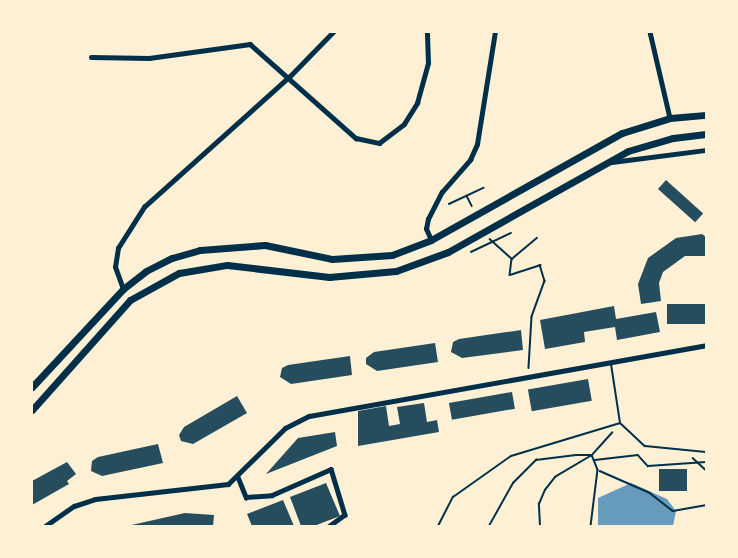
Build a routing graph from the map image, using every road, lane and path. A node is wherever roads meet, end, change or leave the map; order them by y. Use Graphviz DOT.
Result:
graph roads {
  1 [pos="333,32"];
  2 [pos="427,32"];
  3 [pos="495,32"];
  4 [pos="650,32"];
  5 [pos="91,57"];
  6 [pos="291,76"];
  7 [pos="706,115"];
  8 [pos="670,118"];
  9 [pos="706,134"];
  10 [pos="706,150"];
  11 [pos="604,163"];
  12 [pos="483,188"];
  13 [pos="449,204"];
  14 [pos="511,233"];
  15 [pos="537,238"];
  16 [pos="431,240"];
  17 [pos="492,242"];
  18 [pos="471,252"];
  19 [pos="512,259"];
  20 [pos="123,289"];
  21 [pos="706,345"];
  22 [pos="611,361"];
  23 [pos="529,375"];
  24 [pos="32,387"];
  25 [pos="32,410"];
  26 [pos="620,423"];
  27 [pos="689,452"];
  28 [pos="706,452"];
  29 [pos="592,455"];
  30 [pos="594,460"];
  31 [pos="706,462"];
  32 [pos="698,464"];
  33 [pos="598,470"];
  34 [pos="706,470"];
  35 [pos="238,477"];
  36 [pos="706,505"];
  37 [pos="45,526"];
  38 [pos="330,526"];
  39 [pos="438,526"];
  40 [pos="489,526"];
  41 [pos="540,526"];
  42 [pos="591,526"];
  1 -- 6 [label="street"];
  2 -- 6 [label="street"];
  3 -- 16 [label="street"];
  4 -- 8 [label="street"];
  5 -- 6 [label="street"];
  6 -- 20 [label="street"];
  7 -- 8 [label="main road"];
  8 -- 16 [label="main road"];
  9 -- 11 [label="main road"];
  10 -- 11 [label="street"];
  11 -- 25 [label="main road"];
  12 -- 13 [label="path"];
  14 -- 17 [label="path"];
  15 -- 19 [label="path"];
  16 -- 20 [label="main road"];
  17 -- 18 [label="path"];
  17 -- 19 [label="path"];
  19 -- 23 [label="path"];
  20 -- 24 [label="main road"];
  21 -- 22 [label="street"];
  22 -- 23 [label="street"];
  22 -- 26 [label="lane"];
  23 -- 35 [label="street"];
  26 -- 27 [label="lane"];
  26 -- 29 [label="path"];
  26 -- 39 [label="lane"];
  27 -- 28 [label="lane"];
  27 -- 32 [label="path"];
  29 -- 30 [label="path"];
  29 -- 40 [label="path"];
  29 -- 41 [label="path"];
  30 -- 32 [label="path"];
  30 -- 33 [label="path"];
  31 -- 32 [label="path"];
  32 -- 34 [label="path"];
  33 -- 36 [label="path"];
  33 -- 42 [label="path"];
  35 -- 37 [label="street"];
  35 -- 38 [label="street"];
}
